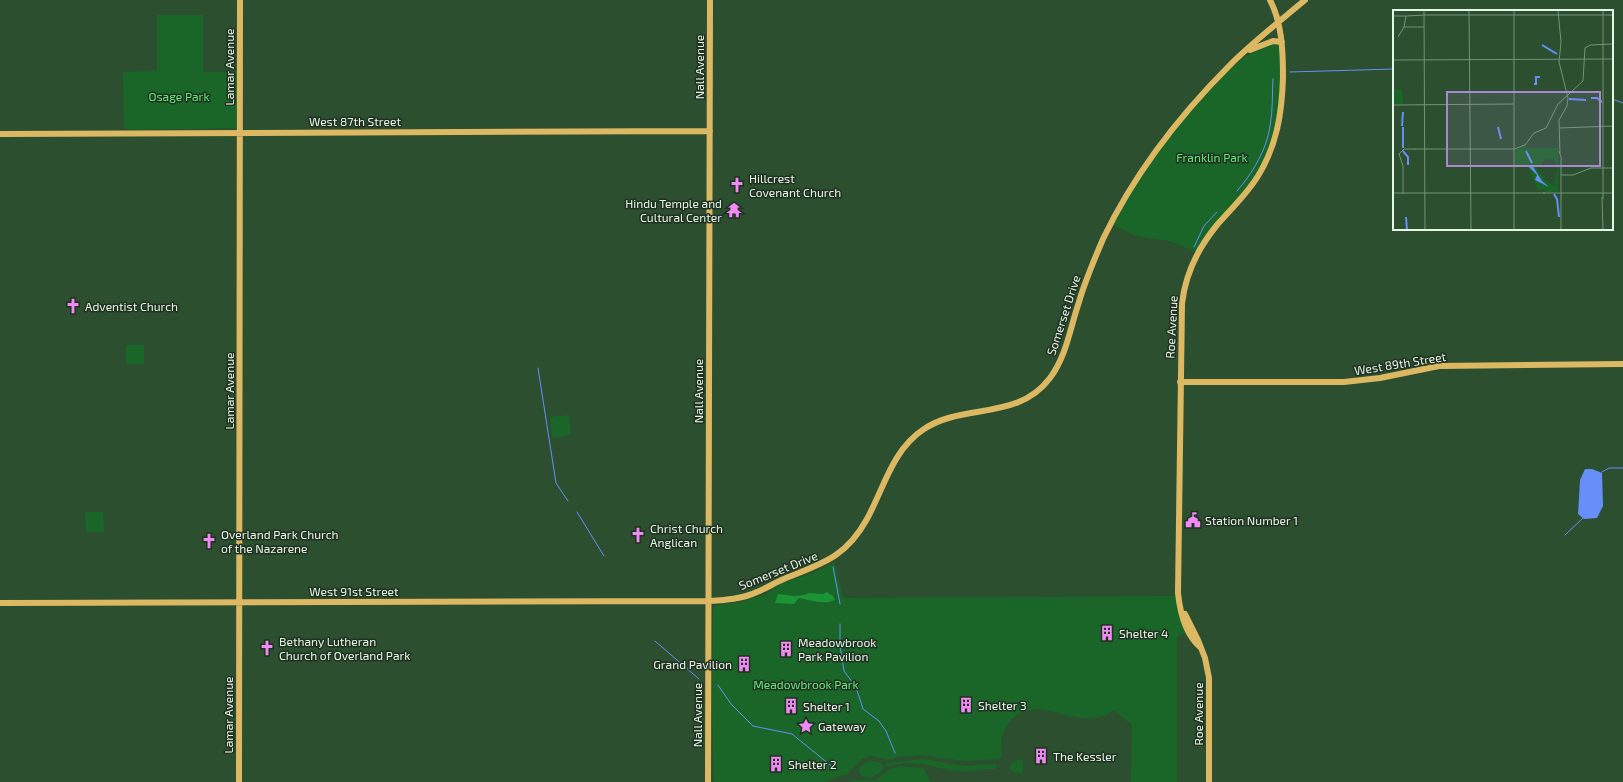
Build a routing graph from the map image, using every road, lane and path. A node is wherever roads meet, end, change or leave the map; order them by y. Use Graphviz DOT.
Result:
graph roads {
  1 [pos="240,0"];
  2 [pos="710,0"];
  3 [pos="1270,0"];
  4 [pos="1305,0"];
  5 [pos="1278,24"];
  6 [pos="1282,42"];
  7 [pos="1243,54"];
  8 [pos="710,131"];
  9 [pos="240,132"];
  10 [pos="0,134"];
  11 [pos="1623,364"];
  12 [pos="1180,382"];
  13 [pos="709,601"];
  14 [pos="239,602"];
  15 [pos="0,604"];
  16 [pos="239,782"];
  17 [pos="708,782"];
  18 [pos="1209,782"];
  1 -- 9 [label="street, Lamar Avenue"];
  2 -- 8 [label="street, Nall Avenue"];
  3 -- 5 [label="street, Roe Avenue"];
  4 -- 5 [label="street, Somerset Drive"];
  5 -- 6 [label="street, Roe Avenue"];
  5 -- 7 [label="street, Somerset Drive"];
  6 -- 7 [label="street"];
  6 -- 12 [label="street, Roe Avenue"];
  7 -- 13 [label="street, Somerset Drive"];
  8 -- 9 [label="street, West 87th Street"];
  8 -- 13 [label="street, Nall Avenue"];
  9 -- 10 [label="street, West 87th Street"];
  9 -- 14 [label="street, Lamar Avenue"];
  11 -- 12 [label="street, West 89th Street"];
  12 -- 18 [label="street, Roe Avenue"];
  13 -- 14 [label="street, West 91st Street"];
  13 -- 17 [label="street, Nall Avenue"];
  14 -- 15 [label="street, West 91st Street"];
  14 -- 16 [label="street, Lamar Avenue"];
}
